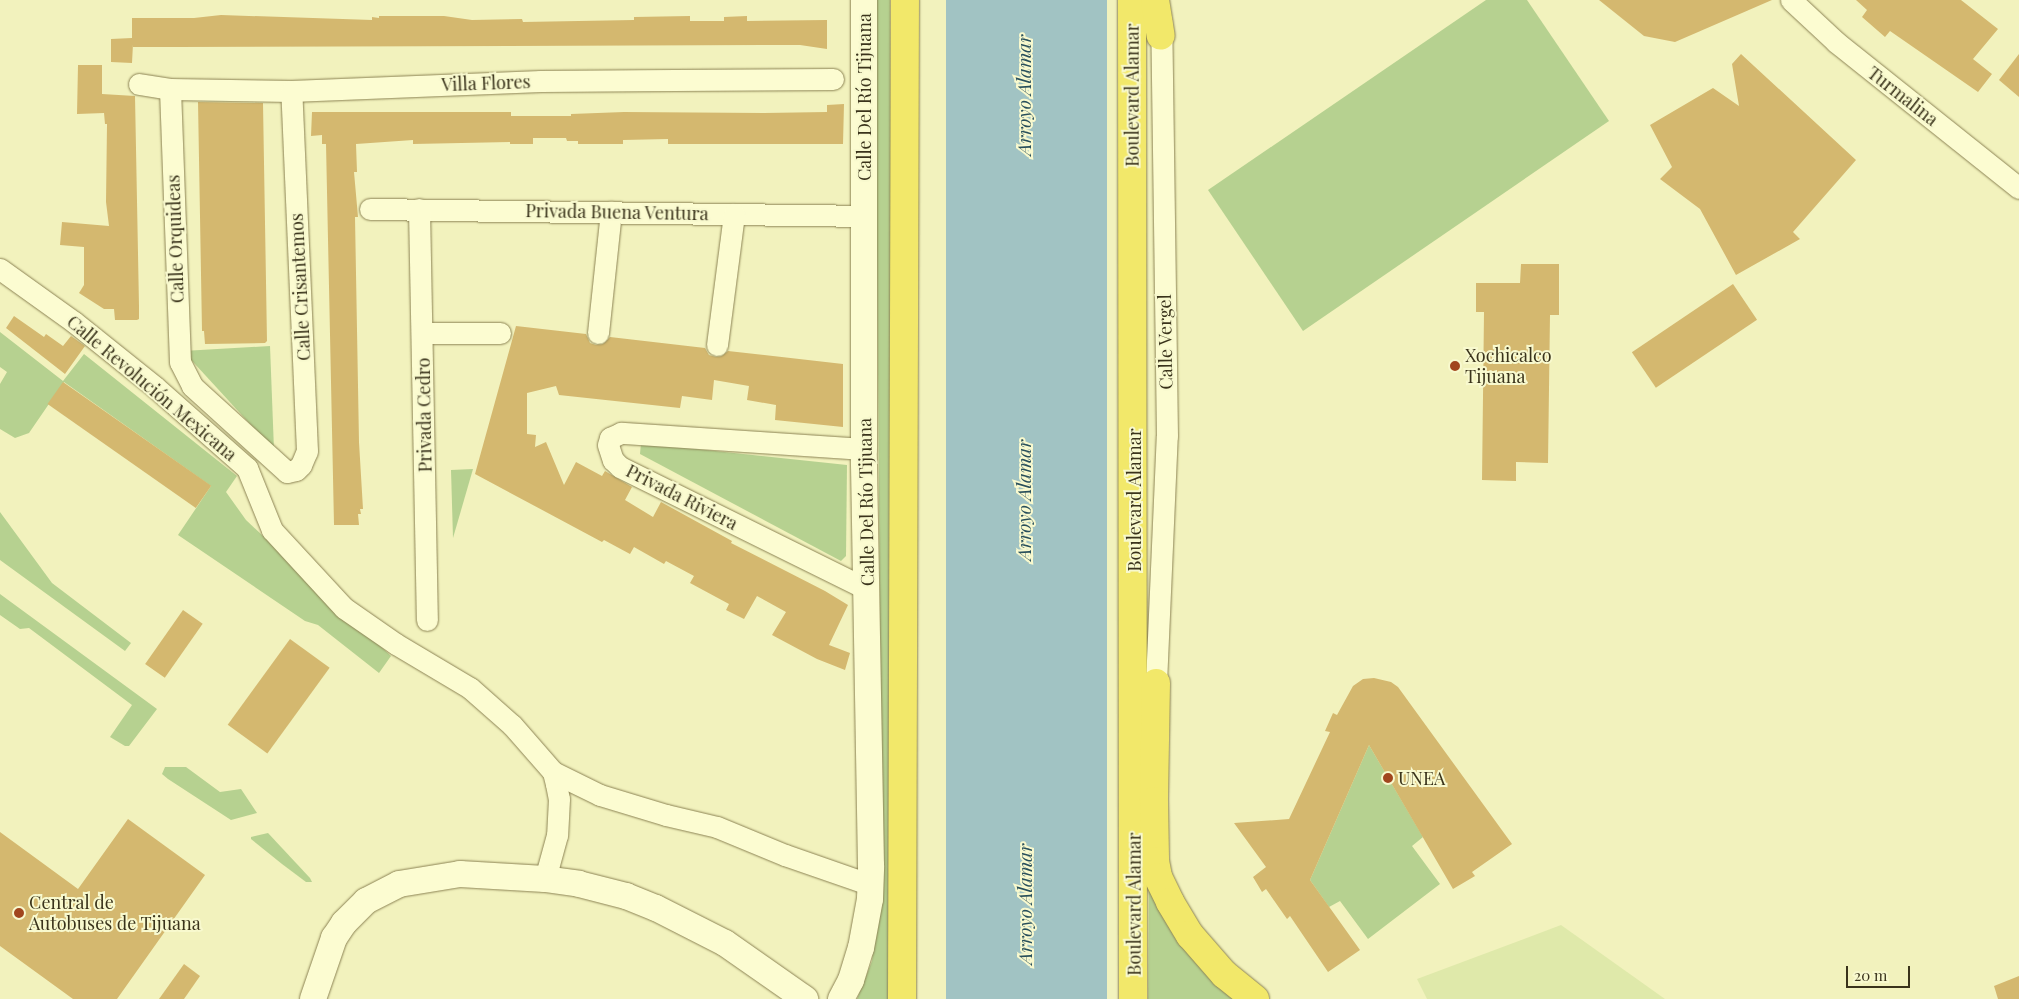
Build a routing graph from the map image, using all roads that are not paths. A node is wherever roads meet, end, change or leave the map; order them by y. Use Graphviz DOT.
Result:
graph roads {
  1 [pos="864,0"];
  2 [pos="906,0"];
  3 [pos="1132,0"];
  4 [pos="1155,0"];
  5 [pos="1160,0"];
  6 [pos="1790,0"];
  7 [pos="1161,36"];
  8 [pos="864,79"];
  9 [pos="139,84"];
  10 [pos="170,90"];
  11 [pos="291,91"];
  12 [pos="2019,188"];
  13 [pos="370,209"];
  14 [pos="419,209"];
  15 [pos="611,212"];
  16 [pos="734,214"];
  17 [pos="864,216"];
  18 [pos="0,269"];
  19 [pos="598,332"];
  20 [pos="423,333"];
  21 [pos="500,333"];
  22 [pos="717,345"];
  23 [pos="864,448"];
  24 [pos="287,472"];
  25 [pos="867,589"];
  26 [pos="427,620"];
  27 [pos="1156,683"];
  28 [pos="553,772"];
  29 [pos="545,879"];
  30 [pos="870,884"];
  31 [pos="1134,898"];
  32 [pos="313,999"];
  33 [pos="805,999"];
  34 [pos="841,999"];
  35 [pos="902,999"];
  36 [pos="1133,999"];
  37 [pos="1255,999"];
  1 -- 8 [label="street, Calle Del Río Tijuana"];
  2 -- 35 [label="highway"];
  3 -- 31 [label="highway, Boulevard Alamar"];
  4 -- 7 [label="highway"];
  5 -- 7 [label="street, Calle Vergel"];
  6 -- 12 [label="street, Turmalina"];
  7 -- 27 [label="street, Calle Vergel"];
  8 -- 11 [label="street, Villa Flores"];
  8 -- 17 [label="street, Calle Del Río Tijuana"];
  9 -- 10 [label="street, Villa Flores"];
  10 -- 11 [label="street, Villa Flores"];
  10 -- 24 [label="street, Calle Orquideas"];
  11 -- 24 [label="street, Calle Crisantemos"];
  13 -- 14 [label="street, Privada Buena Ventura"];
  14 -- 15 [label="street, Privada Buena Ventura"];
  14 -- 20 [label="street, Privada Cedro"];
  15 -- 16 [label="street, Privada Buena Ventura"];
  15 -- 19 [label="street"];
  16 -- 17 [label="street, Privada Buena Ventura"];
  16 -- 22 [label="street"];
  17 -- 23 [label="street, Calle Del Río Tijuana"];
  18 -- 28 [label="street, Calle Revolución Mexicana"];
  20 -- 21 [label="street"];
  20 -- 26 [label="street, Privada Cedro"];
  23 -- 25 [label="street, Calle Del Río Tijuana"];
  23 -- 25 [label="street, Privada Riviera"];
  25 -- 30 [label="street, Calle Del Río Tijuana"];
  27 -- 31 [label="highway"];
  27 -- 37 [label="highway"];
  28 -- 29 [label="street, Calle Revolución Mexicana"];
  28 -- 30 [label="street"];
  29 -- 32 [label="street"];
  29 -- 33 [label="street"];
  30 -- 34 [label="street, Calle Del Río Tijuana"];
  31 -- 36 [label="highway, Boulevard Alamar"];
}
